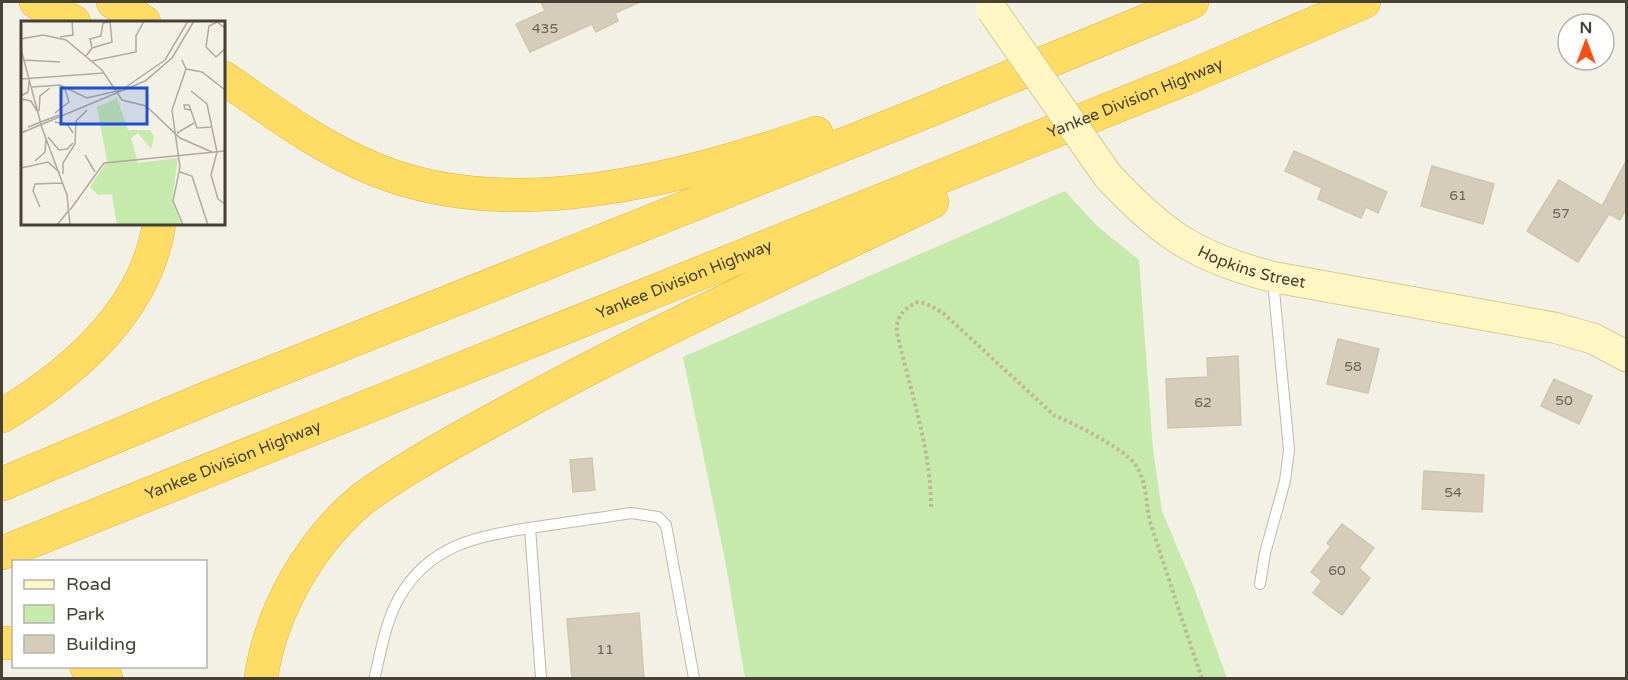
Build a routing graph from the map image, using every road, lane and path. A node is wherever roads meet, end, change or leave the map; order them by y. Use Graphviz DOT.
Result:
graph roads {
  1 [pos="36,2"];
  2 [pos="113,2"];
  3 [pos="1192,2"];
  4 [pos="1364,2"];
  5 [pos="989,6"];
  6 [pos="72,21"];
  7 [pos="142,21"];
  8 [pos="1131,27"];
  9 [pos="1187,78"];
  10 [pos="225,79"];
  11 [pos="159,225"];
  12 [pos="1273,277"];
  13 [pos="1626,356"];
  14 [pos="2,416"];
  15 [pos="2,484"];
  16 [pos="931,507"];
  17 [pos="530,528"];
  18 [pos="2,553"];
  19 [pos="1260,584"];
  20 [pos="89,668"];
  21 [pos="375,676"];
  22 [pos="106,678"];
  23 [pos="261,678"];
  24 [pos="542,678"];
  25 [pos="694,678"];
  26 [pos="1202,678"];
  1 -- 6 [label="highway"];
  2 -- 7 [label="highway"];
  3 -- 8 [label="highway"];
  4 -- 9 [label="highway, Yankee Division Highway"];
  5 -- 12 [label="main road, Hopkins Street, bridge"];
  8 -- 10 [label="highway"];
  8 -- 15 [label="highway"];
  9 -- 18 [label="highway, Yankee Division Highway"];
  9 -- 23 [label="highway"];
  11 -- 14 [label="highway"];
  12 -- 13 [label="main road, Hopkins Street"];
  12 -- 19 [label="lane"];
  16 -- 26 [label="path"];
  17 -- 21 [label="lane"];
  17 -- 24 [label="lane"];
  17 -- 25 [label="lane"];
  20 -- 22 [label="highway"];
}
